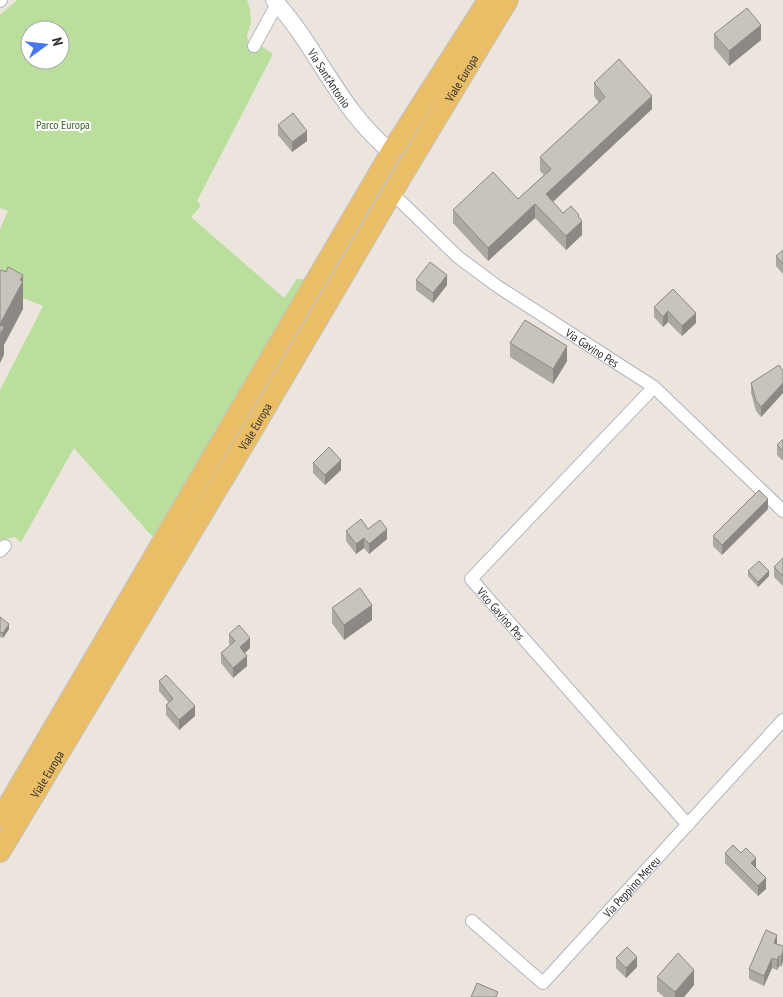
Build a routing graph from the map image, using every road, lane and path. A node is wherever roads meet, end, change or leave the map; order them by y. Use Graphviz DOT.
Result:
graph roads {
  1 [pos="488,0"];
  2 [pos="508,0"];
  3 [pos="275,2"];
  4 [pos="254,46"];
  5 [pos="391,152"];
  6 [pos="392,193"];
  7 [pos="654,387"];
  8 [pos="783,511"];
  9 [pos="783,720"];
  10 [pos="0,819"];
  11 [pos="688,825"];
  12 [pos="0,852"];
  13 [pos="472,921"];
  1 -- 5 [label="main road, Viale Europa"];
  2 -- 6 [label="main road, Viale Europa"];
  3 -- 4 [label="street"];
  3 -- 5 [label="street, Via Sant'Antonio"];
  5 -- 10 [label="main road, Viale Europa"];
  6 -- 7 [label="street, Via Gavino Pes"];
  6 -- 12 [label="main road, Viale Europa"];
  7 -- 8 [label="street, Via Gavino Pes"];
  7 -- 11 [label="street, Vico Gavino Pes"];
  9 -- 11 [label="street, Via Peppino Mereu"];
  11 -- 13 [label="street, Via Peppino Mereu"];
}
